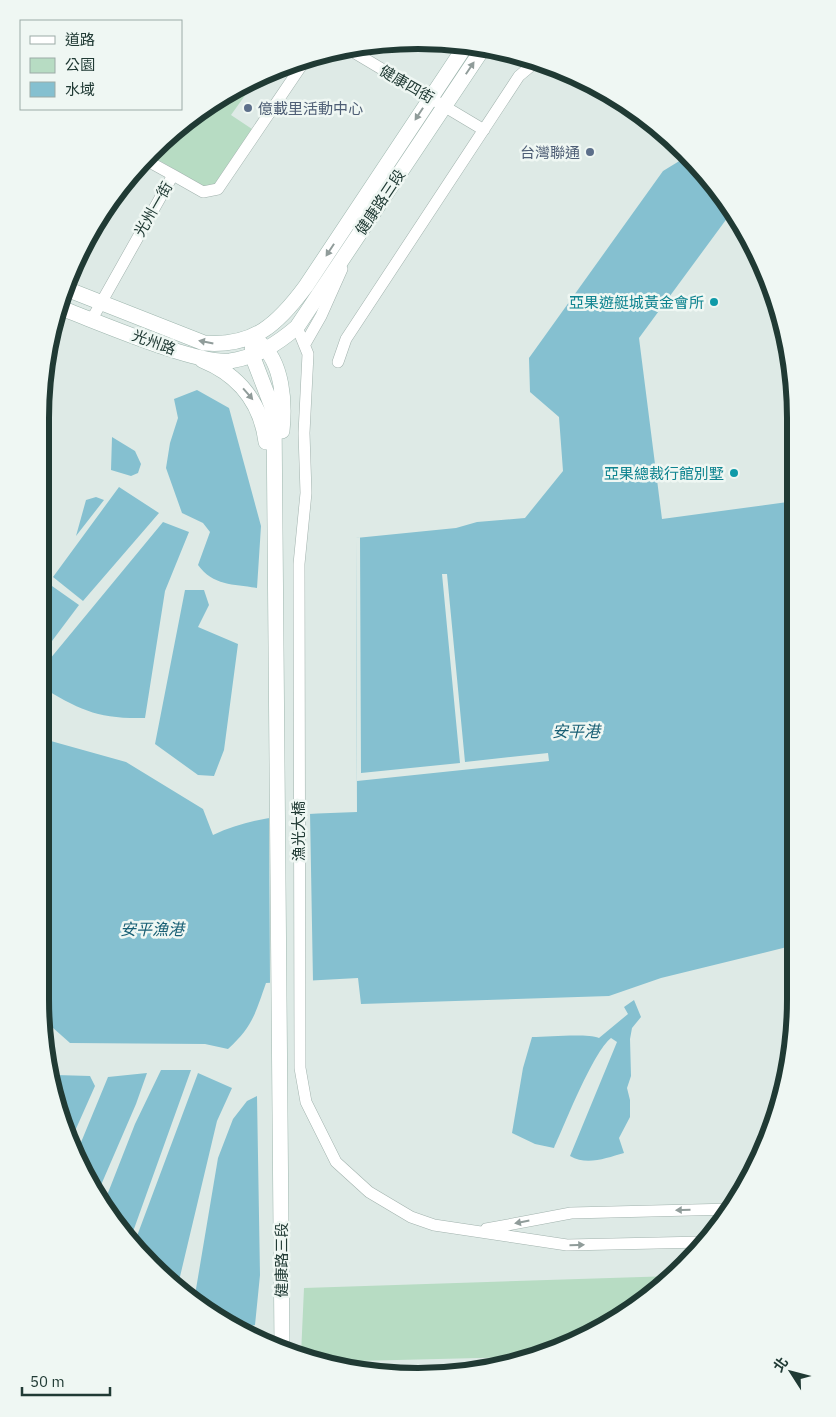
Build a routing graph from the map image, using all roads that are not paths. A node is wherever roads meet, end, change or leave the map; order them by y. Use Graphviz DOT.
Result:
graph roads {
  1 [pos="462,52"];
  2 [pos="357,54"];
  3 [pos="479,54"];
  4 [pos="531,66"];
  5 [pos="300,68"];
  6 [pos="431,97"];
  7 [pos="444,106"];
  8 [pos="484,130"];
  9 [pos="151,163"];
  10 [pos="172,175"];
  11 [pos="355,240"];
  12 [pos="71,291"];
  13 [pos="100,302"];
  14 [pos="65,309"];
  15 [pos="92,319"];
  16 [pos="297,327"];
  17 [pos="253,337"];
  18 [pos="305,344"];
  19 [pos="268,349"];
  20 [pos="178,350"];
  21 [pos="252,355"];
  22 [pos="338,362"];
  23 [pos="276,497"];
  24 [pos="281,1173"];
  25 [pos="721,1209"];
  26 [pos="477,1230"];
  27 [pos="696,1242"];
  28 [pos="282,1342"];
  1 -- 6 [label="street, 健康路三段"];
  2 -- 6 [label="street, 健康四街"];
  7 -- 3 [label="street, 健康路三段, one-way"];
  4 -- 8 [label="street"];
  5 -- 10 [label="street, 光州一街"];
  6 -- 7 [label="street, 健康四街"];
  6 -- 17 [label="street, 健康路三段, one-way"];
  7 -- 8 [label="street, 健康四街"];
  7 -- 11 [label="street, 健康路三段"];
  8 -- 22 [label="street"];
  9 -- 10 [label="street"];
  10 -- 13 [label="street, 光州一街"];
  11 -- 16 [label="street, 健康路三段"];
  11 -- 18 [label="street"];
  12 -- 13 [label="street, 光州路"];
  13 -- 15 [label="street, 光州一街"];
  17 -- 13 [label="street, 光州路, one-way"];
  14 -- 15 [label="street, 光州路"];
  15 -- 20 [label="street, 光州路"];
  16 -- 18 [label="street, 漁光大橋"];
  16 -- 19 [label="street, 健康路三段"];
  17 -- 19 [label="street"];
  17 -- 21 [label="street"];
  18 -- 26 [label="street, 漁光大橋"];
  19 -- 21 [label="street, 健康路三段"];
  19 -- 23 [label="street"];
  20 -- 21 [label="street, 光州路"];
  20 -- 23 [label="street, one-way"];
  21 -- 23 [label="street"];
  23 -- 24 [label="street, 漁光大橋"];
  24 -- 28 [label="street, 健康路三段"];
  25 -- 26 [label="street, one-way"];
  26 -- 27 [label="street, one-way"];
}
